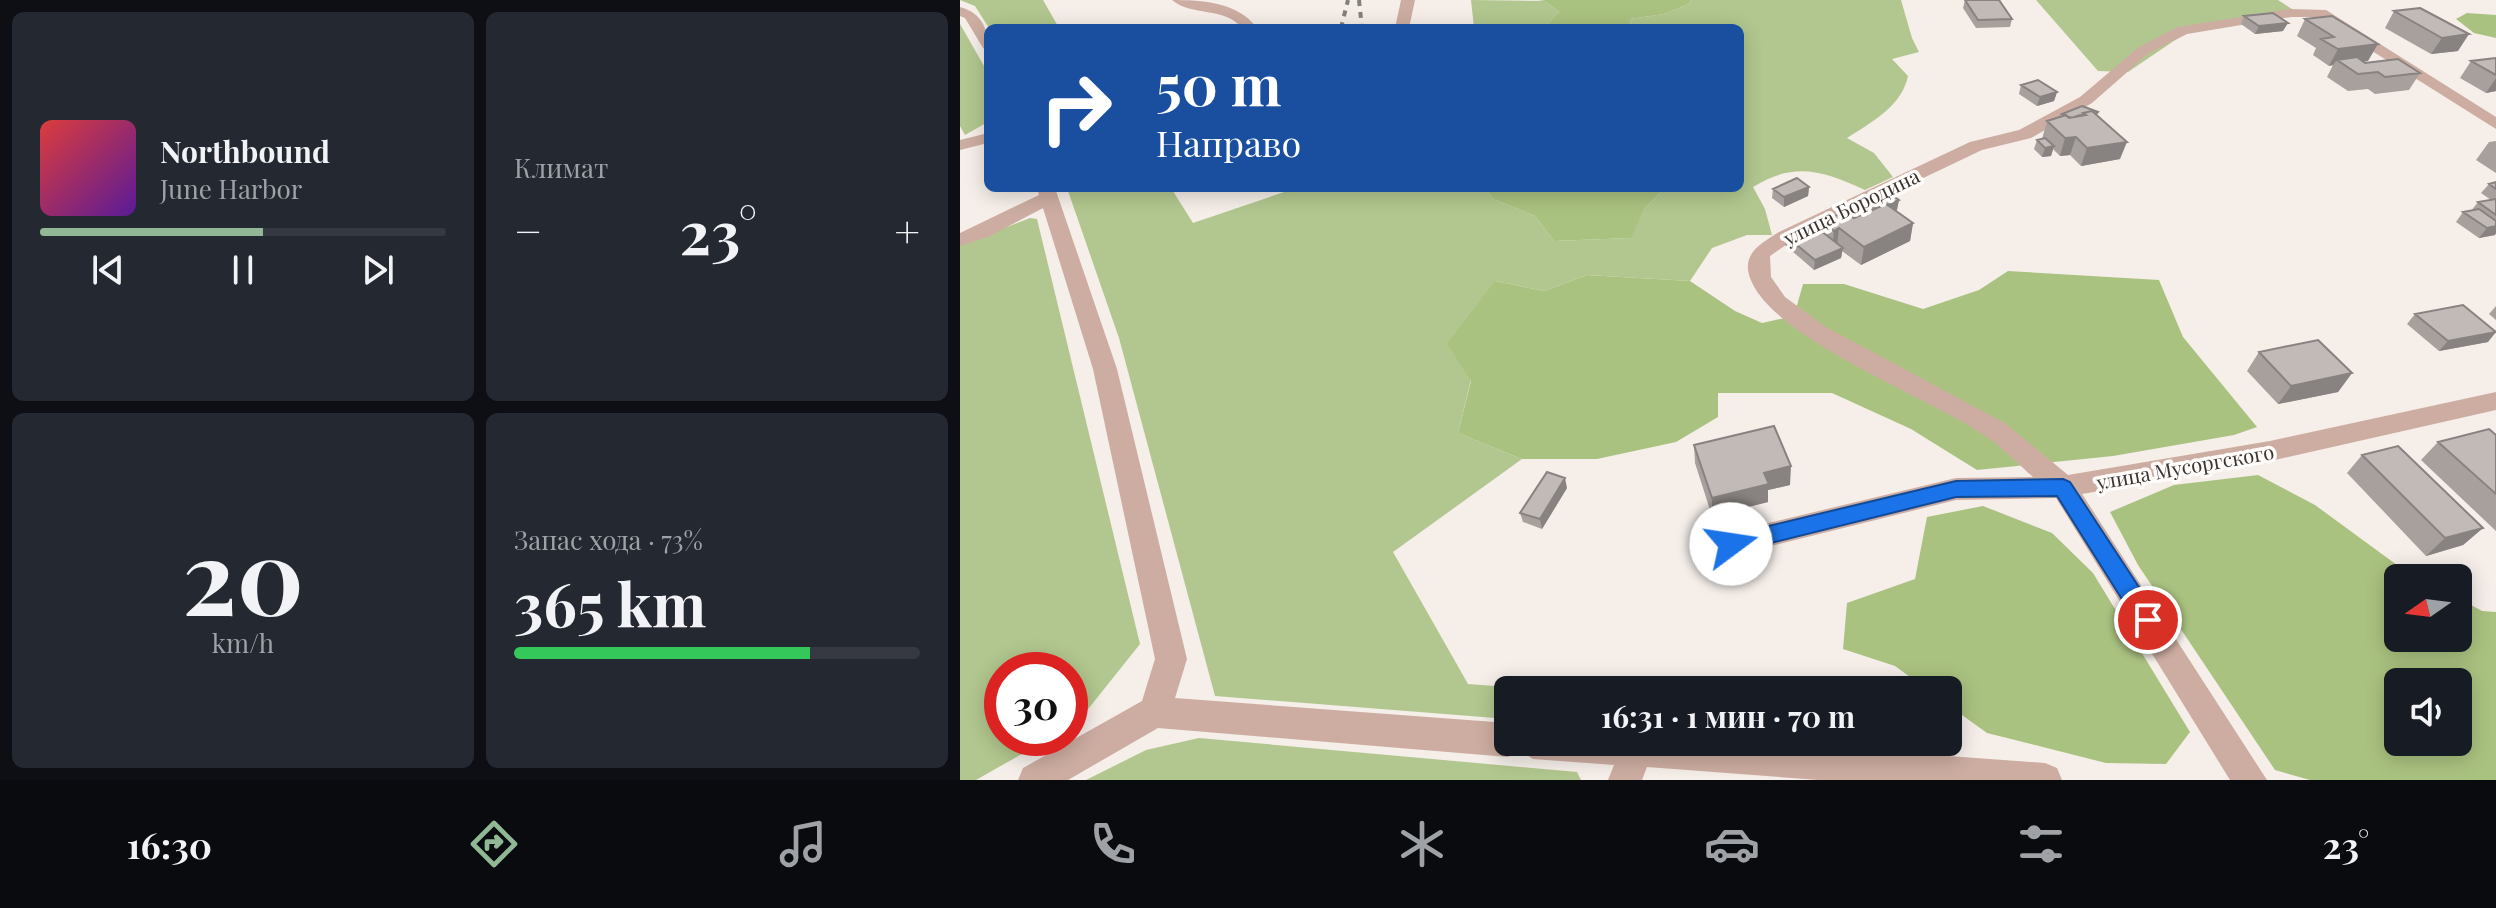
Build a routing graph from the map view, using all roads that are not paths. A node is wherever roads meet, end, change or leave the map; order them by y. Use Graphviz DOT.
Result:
graph roads {
  1 [pos="1179,0"];
  2 [pos="1408,0"];
  3 [pos="960,11"];
  4 [pos="1247,24"];
  5 [pos="1403,24"];
  6 [pos="984,38"];
  7 [pos="2496,124"];
  8 [pos="984,139"];
  9 [pos="960,145"];
  10 [pos="1047,192"];
  11 [pos="960,240"];
  12 [pos="2496,401"];
  13 [pos="2063,487"];
  14 [pos="1731,544"];
  15 [pos="1155,712"];
  16 [pos="1494,739"];
  17 [pos="1593,756"];
  18 [pos="1631,765"];
  19 [pos="1035,780"];
  20 [pos="2045,780"];
  21 [pos="2250,780"];
  1 -- 4 [label="street"];
  2 -- 5 [label="street"];
  3 -- 6 [label="street"];
  7 -- 13 [label="street, улица Бородина"];
  8 -- 9 [label="street"];
  10 -- 11 [label="street"];
  10 -- 15 [label="street"];
  12 -- 13 [label="street, улица Мусоргского"];
  13 -- 14 [label="street, улица Мусоргского"];
  13 -- 21 [label="street"];
  15 -- 16 [label="street"];
  15 -- 19 [label="street"];
  17 -- 18 [label="street"];
  18 -- 20 [label="street"];
}
